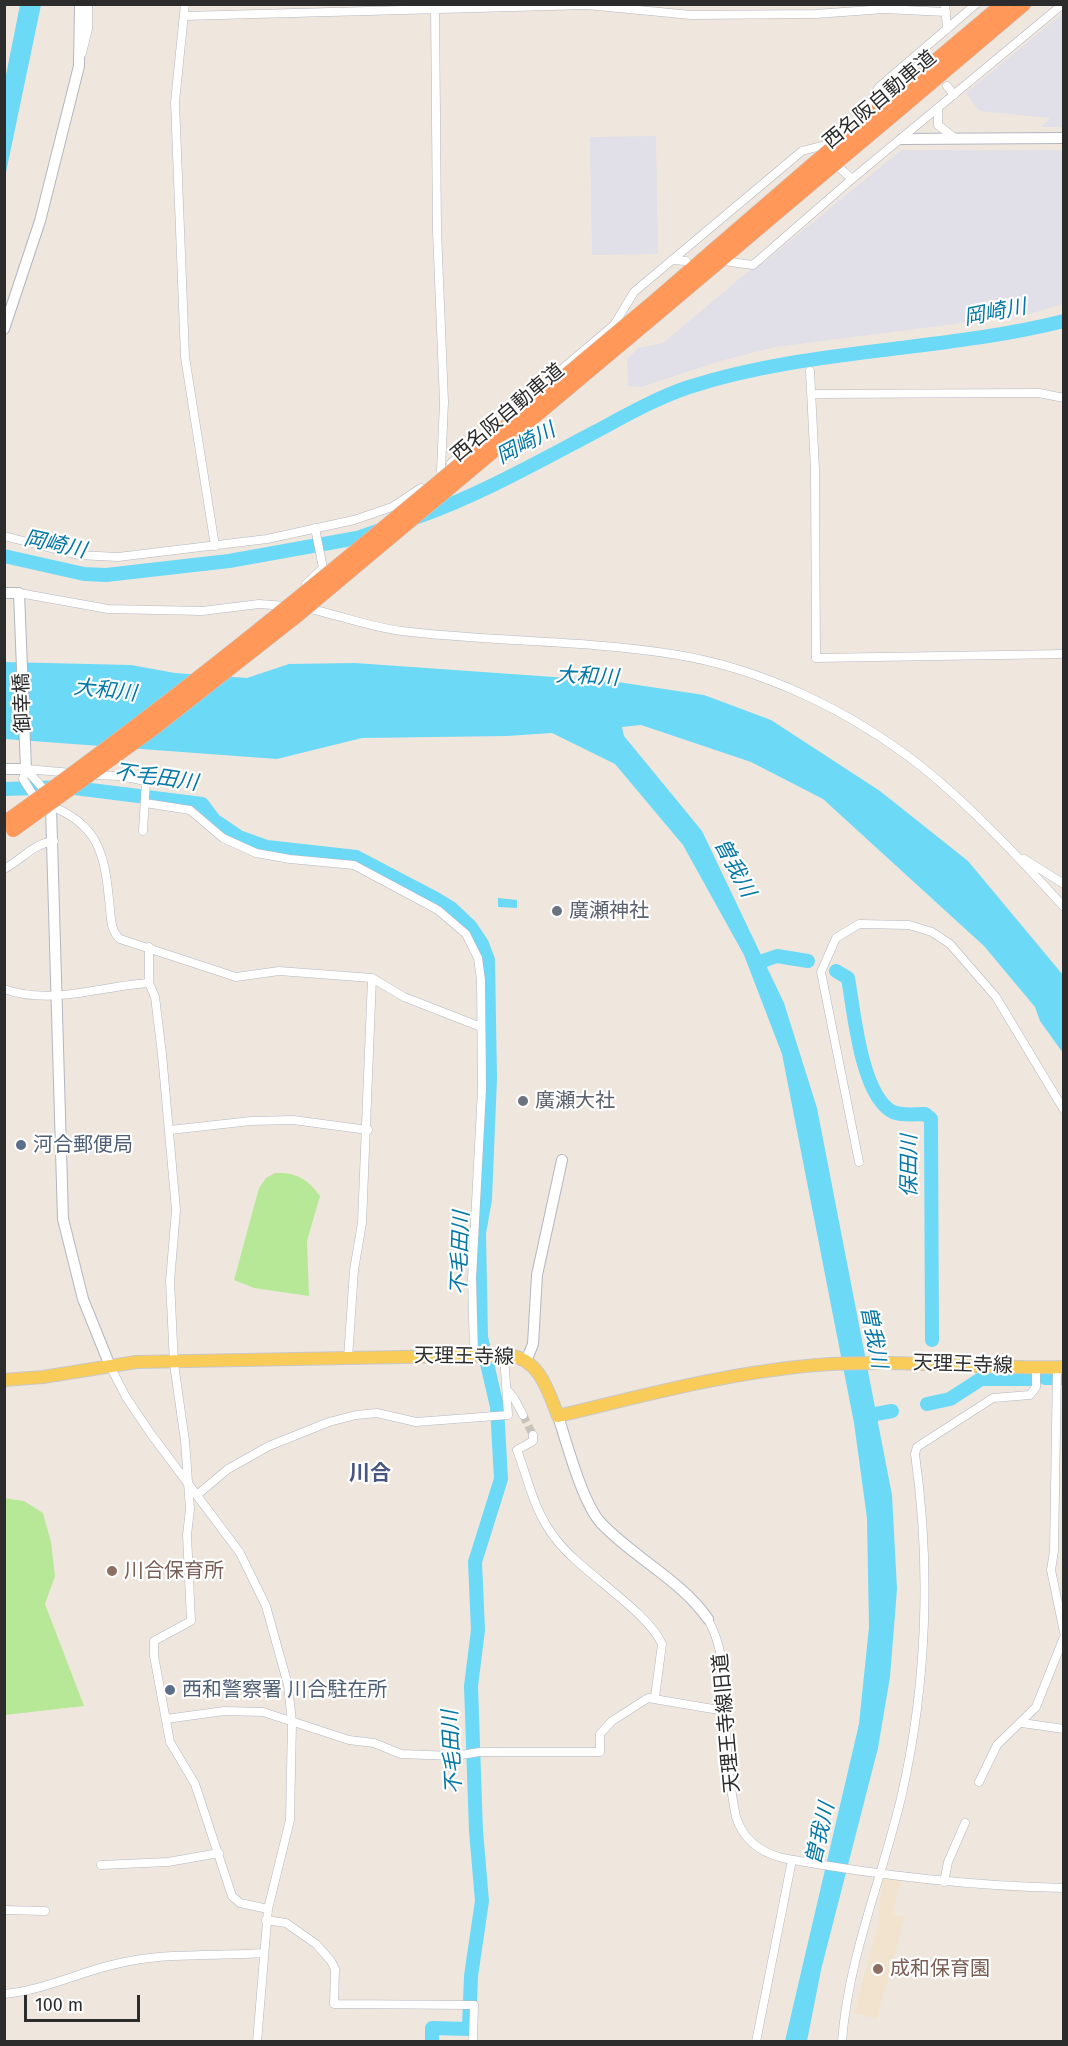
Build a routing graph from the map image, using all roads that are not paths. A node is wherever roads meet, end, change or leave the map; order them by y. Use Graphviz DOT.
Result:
graph roads {
  1 [pos="80,4"];
  2 [pos="88,4"];
  3 [pos="185,4"];
  4 [pos="976,4"];
  5 [pos="1003,4"];
  6 [pos="1024,4"];
  7 [pos="1063,4"];
  8 [pos="435,7"];
  9 [pos="946,8"];
  10 [pos="184,16"];
  11 [pos="947,29"];
  12 [pos="78,66"];
  13 [pos="947,87"];
  14 [pos="954,95"];
  15 [pos="894,105"];
  16 [pos="939,107"];
  17 [pos="1064,138"];
  18 [pos="902,139"];
  19 [pos="956,139"];
  20 [pos="816,147"];
  21 [pos="852,179"];
  22 [pos="672,260"];
  23 [pos="686,261"];
  24 [pos="730,262"];
  25 [pos="4,329"];
  26 [pos="810,371"];
  27 [pos="812,394"];
  28 [pos="1064,398"];
  29 [pos="441,471"];
  30 [pos="315,530"];
  31 [pos="4,536"];
  32 [pos="215,546"];
  33 [pos="4,593"];
  34 [pos="19,593"];
  35 [pos="282,605"];
  36 [pos="1064,654"];
  37 [pos="4,769"];
  38 [pos="25,769"];
  39 [pos="144,803"];
  40 [pos="51,807"];
  41 [pos="7,828"];
  42 [pos="143,831"];
  43 [pos="54,842"];
  44 [pos="1006,846"];
  45 [pos="4,869"];
  46 [pos="1064,884"];
  47 [pos="1064,907"];
  48 [pos="149,947"];
  49 [pos="372,978"];
  50 [pos="149,983"];
  51 [pos="4,989"];
  52 [pos="58,995"];
  53 [pos="481,1028"];
  54 [pos="1064,1110"];
  55 [pos="170,1130"];
  56 [pos="368,1130"];
  57 [pos="562,1160"];
  58 [pos="859,1162"];
  59 [pos="504,1354"];
  60 [pos="481,1355"];
  61 [pos="348,1358"];
  62 [pos="527,1359"];
  63 [pos="174,1361"];
  64 [pos="110,1366"];
  65 [pos="1036,1367"];
  66 [pos="1060,1368"];
  67 [pos="4,1380"];
  68 [pos="507,1390"];
  69 [pos="523,1414"];
  70 [pos="558,1416"];
  71 [pos="533,1435"];
  72 [pos="188,1482"];
  73 [pos="197,1495"];
  74 [pos="708,1619"];
  75 [pos="1064,1632"];
  76 [pos="1064,1637"];
  77 [pos="655,1697"];
  78 [pos="724,1711"];
  79 [pos="166,1719"];
  80 [pos="292,1722"];
  81 [pos="1022,1723"];
  82 [pos="1064,1729"];
  83 [pos="979,1782"];
  84 [pos="965,1823"];
  85 [pos="219,1853"];
  86 [pos="792,1860"];
  87 [pos="101,1865"];
  88 [pos="881,1873"];
  89 [pos="944,1882"];
  90 [pos="1064,1888"];
  91 [pos="268,1909"];
  92 [pos="4,1910"];
  93 [pos="45,1911"];
  94 [pos="266,1920"];
  95 [pos="264,1953"];
  96 [pos="4,1994"];
  97 [pos="257,2042"];
  98 [pos="473,2042"];
  99 [pos="756,2042"];
  100 [pos="842,2042"];
  1 -- 12 [label="street"];
  2 -- 12 [label="street"];
  3 -- 10 [label="street"];
  4 -- 11 [label="street"];
  5 -- 15 [label="highway, 西名阪自動車道"];
  6 -- 15 [label="highway, 西名阪自動車道"];
  7 -- 14 [label="street"];
  8 -- 9 [label="street"];
  8 -- 10 [label="street"];
  8 -- 29 [label="street"];
  9 -- 11 [label="street"];
  10 -- 32 [label="street"];
  11 -- 20 [label="street"];
  12 -- 25 [label="street"];
  13 -- 14 [label="street"];
  14 -- 16 [label="street"];
  15 -- 41 [label="highway, 西名阪自動車道, bridge"];
  16 -- 18 [label="street"];
  16 -- 19 [label="street"];
  17 -- 19 [label="street"];
  18 -- 19 [label="street"];
  18 -- 21 [label="street"];
  20 -- 21 [label="street"];
  20 -- 22 [label="street"];
  21 -- 24 [label="street"];
  22 -- 23 [label="street"];
  22 -- 29 [label="street"];
  26 -- 27 [label="street"];
  27 -- 28 [label="street"];
  27 -- 36 [label="street"];
  29 -- 30 [label="street"];
  30 -- 32 [label="street"];
  30 -- 35 [label="street"];
  31 -- 32 [label="street"];
  33 -- 34 [label="street"];
  34 -- 35 [label="street"];
  34 -- 38 [label="street, 御幸橋"];
  35 -- 44 [label="street"];
  37 -- 38 [label="street"];
  38 -- 39 [label="street"];
  38 -- 40 [label="street"];
  38 -- 40 [label="street"];
  39 -- 42 [label="street"];
  39 -- 53 [label="street"];
  40 -- 43 [label="street"];
  40 -- 48 [label="street"];
  43 -- 45 [label="street"];
  43 -- 52 [label="street"];
  44 -- 46 [label="street"];
  44 -- 47 [label="street"];
  48 -- 49 [label="street"];
  48 -- 50 [label="street"];
  49 -- 53 [label="street"];
  49 -- 56 [label="street"];
  50 -- 52 [label="street"];
  50 -- 55 [label="street"];
  51 -- 52 [label="street"];
  52 -- 64 [label="street"];
  53 -- 60 [label="street"];
  54 -- 58 [label="street"];
  55 -- 56 [label="street"];
  55 -- 63 [label="street"];
  56 -- 61 [label="street"];
  57 -- 62 [label="street"];
  59 -- 60 [label="main road, 天理王寺線"];
  59 -- 62 [label="main road, 天理王寺線"];
  59 -- 68 [label="street"];
  60 -- 61 [label="main road, 天理王寺線"];
  61 -- 63 [label="main road, 天理王寺線"];
  62 -- 70 [label="main road, 天理王寺線"];
  63 -- 64 [label="main road, 天理王寺線"];
  63 -- 72 [label="street"];
  64 -- 67 [label="main road, 天理王寺線"];
  64 -- 72 [label="street"];
  65 -- 66 [label="main road, 天理王寺線"];
  65 -- 70 [label="main road, 天理王寺線"];
  65 -- 88 [label="street"];
  66 -- 75 [label="street"];
  68 -- 69 [label="street"];
  68 -- 73 [label="street"];
  70 -- 74 [label="street, 天理王寺線旧道"];
  71 -- 77 [label="street"];
  72 -- 73 [label="street"];
  72 -- 79 [label="street"];
  73 -- 80 [label="street"];
  74 -- 78 [label="street, 天理王寺線旧道"];
  76 -- 81 [label="street"];
  77 -- 78 [label="street"];
  77 -- 80 [label="street"];
  78 -- 86 [label="street, 天理王寺線旧道"];
  79 -- 80 [label="street"];
  79 -- 85 [label="street"];
  80 -- 91 [label="street"];
  81 -- 82 [label="street"];
  81 -- 83 [label="street"];
  84 -- 89 [label="street"];
  85 -- 87 [label="street"];
  85 -- 91 [label="street"];
  86 -- 88 [label="street, 天理王寺線旧道"];
  86 -- 99 [label="street"];
  88 -- 89 [label="street, 天理王寺線旧道"];
  88 -- 100 [label="street"];
  89 -- 90 [label="street, 天理王寺線旧道"];
  91 -- 94 [label="street"];
  92 -- 93 [label="street"];
  94 -- 95 [label="street"];
  94 -- 98 [label="street"];
  95 -- 96 [label="street"];
  95 -- 97 [label="street"];
}
